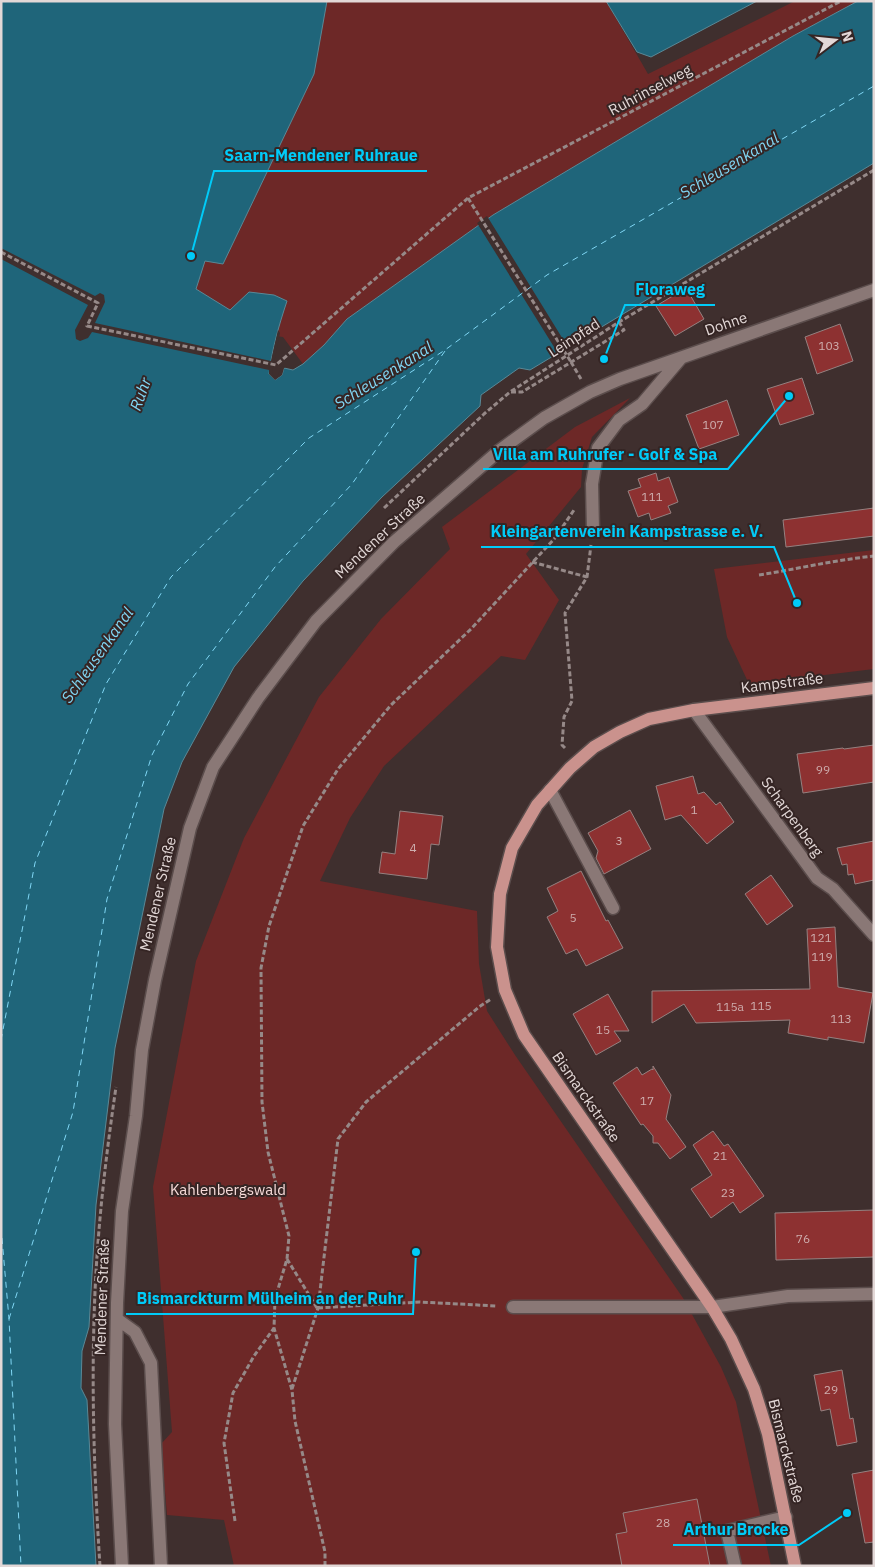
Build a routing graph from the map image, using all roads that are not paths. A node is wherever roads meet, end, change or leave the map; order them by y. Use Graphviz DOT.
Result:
graph roads {
  1 [pos="874,290"];
  2 [pos="683,356"];
  3 [pos="590,392"];
  4 [pos="593,529"];
  5 [pos="874,688"];
  6 [pos="694,710"];
  7 [pos="550,790"];
  8 [pos="613,908"];
  9 [pos="874,934"];
  10 [pos="874,1294"];
  11 [pos="513,1307"];
  12 [pos="712,1307"];
  13 [pos="117,1319"];
  14 [pos="786,1517"];
  15 [pos="122,1566"];
  16 [pos="161,1566"];
  17 [pos="735,1566"];
  18 [pos="795,1566"];
  1 -- 2 [label="street, Dohne"];
  2 -- 3 [label="street, Dohne"];
  2 -- 4 [label="street"];
  3 -- 13 [label="street, Mendener Straße"];
  5 -- 6 [label="main road, Kampstraße"];
  6 -- 7 [label="main road, Bismarckstraße"];
  6 -- 9 [label="street, Scharpenberg"];
  7 -- 8 [label="street"];
  7 -- 12 [label="main road, Bismarckstraße"];
  10 -- 12 [label="street"];
  11 -- 12 [label="street"];
  12 -- 14 [label="main road, Bismarckstraße"];
  13 -- 15 [label="street, Mendener Straße"];
  13 -- 16 [label="street"];
  14 -- 17 [label="street"];
  14 -- 18 [label="main road, Bismarckstraße"];
}
